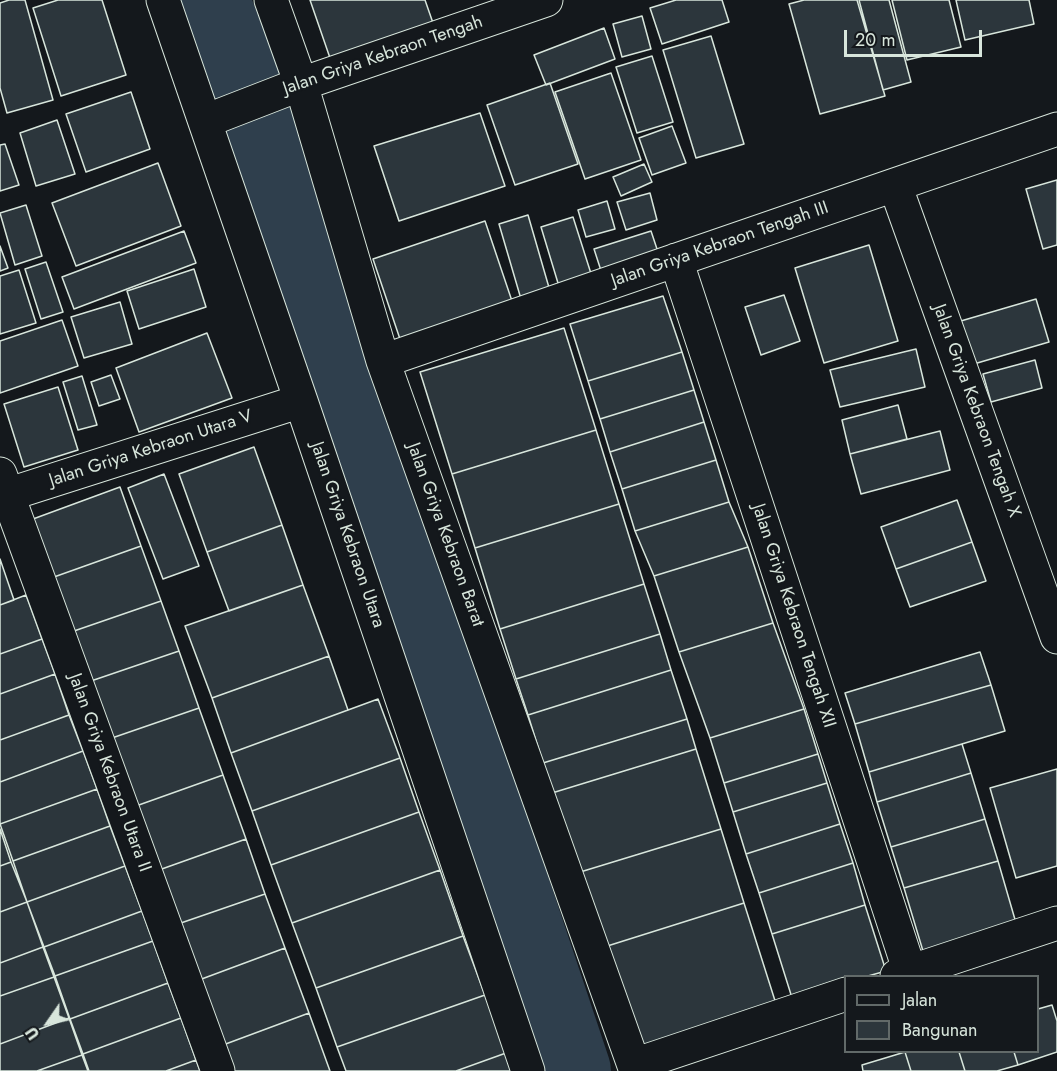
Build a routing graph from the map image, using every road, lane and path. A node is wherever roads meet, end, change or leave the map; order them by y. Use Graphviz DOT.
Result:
graph roads {
  1 [pos="163,0"];
  2 [pos="271,0"];
  3 [pos="546,0"];
  4 [pos="288,89"];
  5 [pos="212,117"];
  6 [pos="1057,129"];
  7 [pos="895,185"];
  8 [pos="676,260"];
  9 [pos="383,361"];
  10 [pos="302,401"];
  11 [pos="2,489"];
  12 [pos="1057,637"];
  13 [pos="1057,923"];
  14 [pos="904,974"];
  15 [pos="844,995"];
  16 [pos="635,1068"];
  17 [pos="218,1071"];
  18 [pos="528,1071"];
  1 -- 5 [label="street, Jalan Griya Kebraon Utara"];
  2 -- 4 [label="street, Jalan Griya Kebraon Barat"];
  3 -- 4 [label="street, Jalan Griya Kebraon Tengah"];
  4 -- 5 [label="street, Jalan Griya Kebraon Tengah"];
  4 -- 9 [label="street, Jalan Griya Kebraon Barat"];
  5 -- 10 [label="street, Jalan Griya Kebraon Utara"];
  6 -- 7 [label="street, Jalan Griya Kebraon Tengah III"];
  7 -- 8 [label="street, Jalan Griya Kebraon Tengah III"];
  7 -- 12 [label="street, Jalan Griya Kebraon Tengah X"];
  8 -- 9 [label="street, Jalan Griya Kebraon Tengah III"];
  8 -- 14 [label="street, Jalan Griya Kebraon Tengah XII"];
  9 -- 16 [label="street, Jalan Griya Kebraon Barat"];
  10 -- 11 [label="street, Jalan Griya Kebraon Utara V"];
  10 -- 18 [label="street, Jalan Griya Kebraon Utara"];
  11 -- 17 [label="street, Jalan Griya Kebraon Utara II"];
  13 -- 14 [label="street"];
  15 -- 16 [label="street, Jalan Griya Kebraon Barat"];
}
